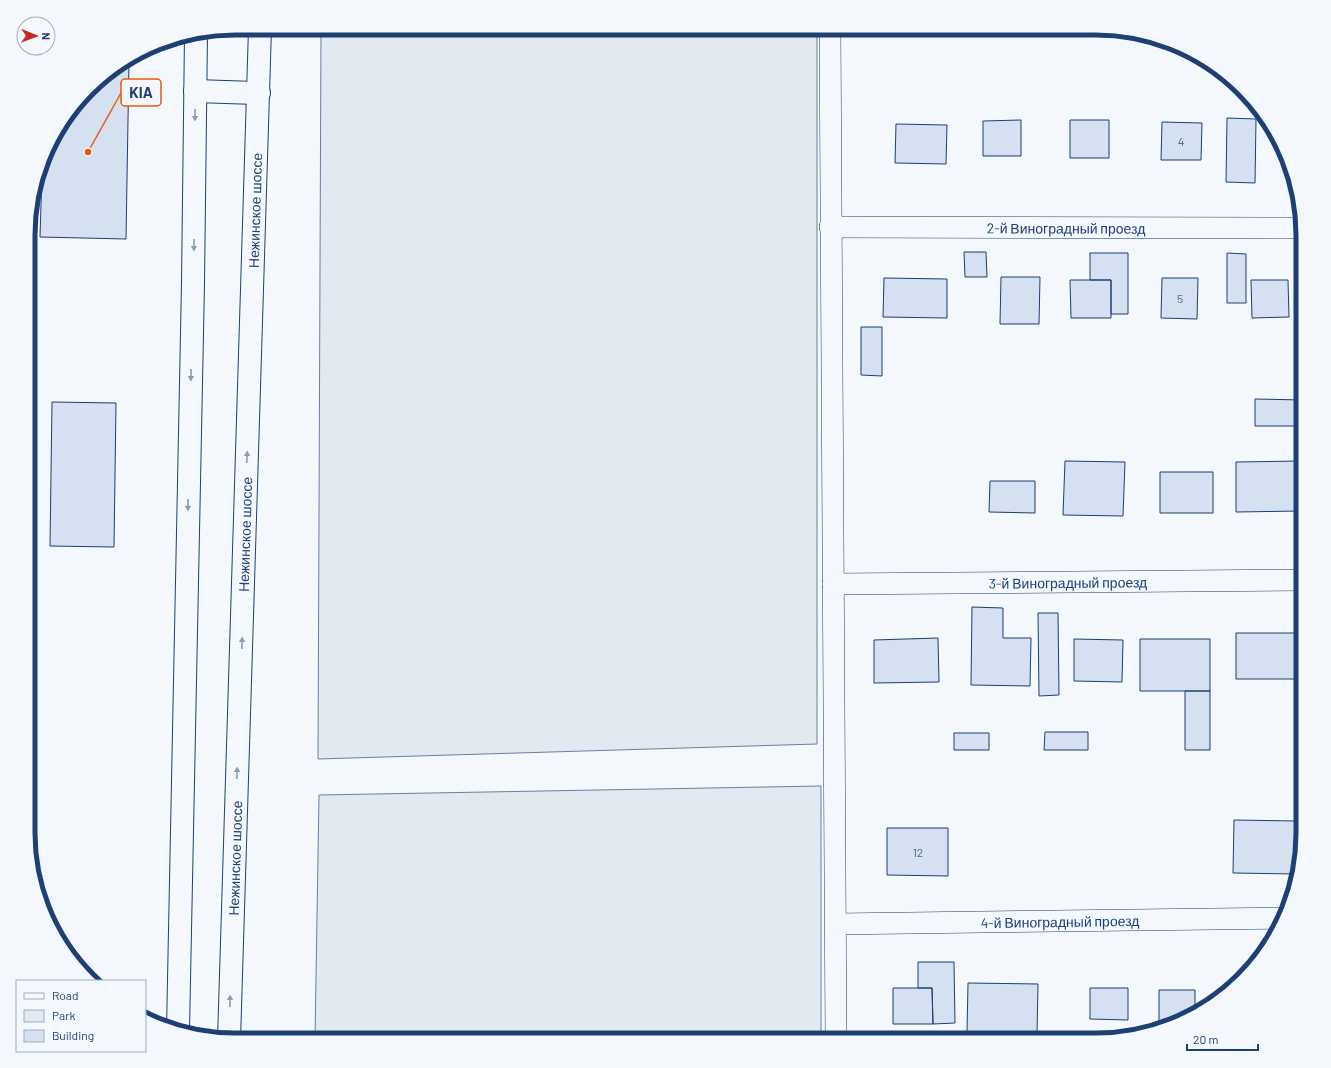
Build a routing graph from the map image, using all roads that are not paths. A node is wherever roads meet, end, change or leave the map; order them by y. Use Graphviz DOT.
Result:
graph roads {
  1 [pos="260,35"];
  2 [pos="830,35"];
  3 [pos="196,39"];
  4 [pos="195,91"];
  5 [pos="258,93"];
  6 [pos="830,227"];
  7 [pos="1296,228"];
  8 [pos="1296,580"];
  9 [pos="833,584"];
  10 [pos="1277,918"];
  11 [pos="836,924"];
  12 [pos="178,1024"];
  13 [pos="229,1033"];
  14 [pos="836,1033"];
  1 -- 5 [label="main road, Нежинское шоссе"];
  2 -- 6 [label="street"];
  3 -- 4 [label="main road"];
  4 -- 5 [label="main road"];
  4 -- 12 [label="main road, one-way"];
  13 -- 5 [label="main road, Нежинское шоссе, one-way"];
  6 -- 7 [label="street, 2-й Виноградный проезд"];
  6 -- 9 [label="street"];
  8 -- 9 [label="street, 3-й Виноградный проезд"];
  9 -- 11 [label="street"];
  10 -- 11 [label="street, 4-й Виноградный проезд"];
  11 -- 14 [label="street"];
}
